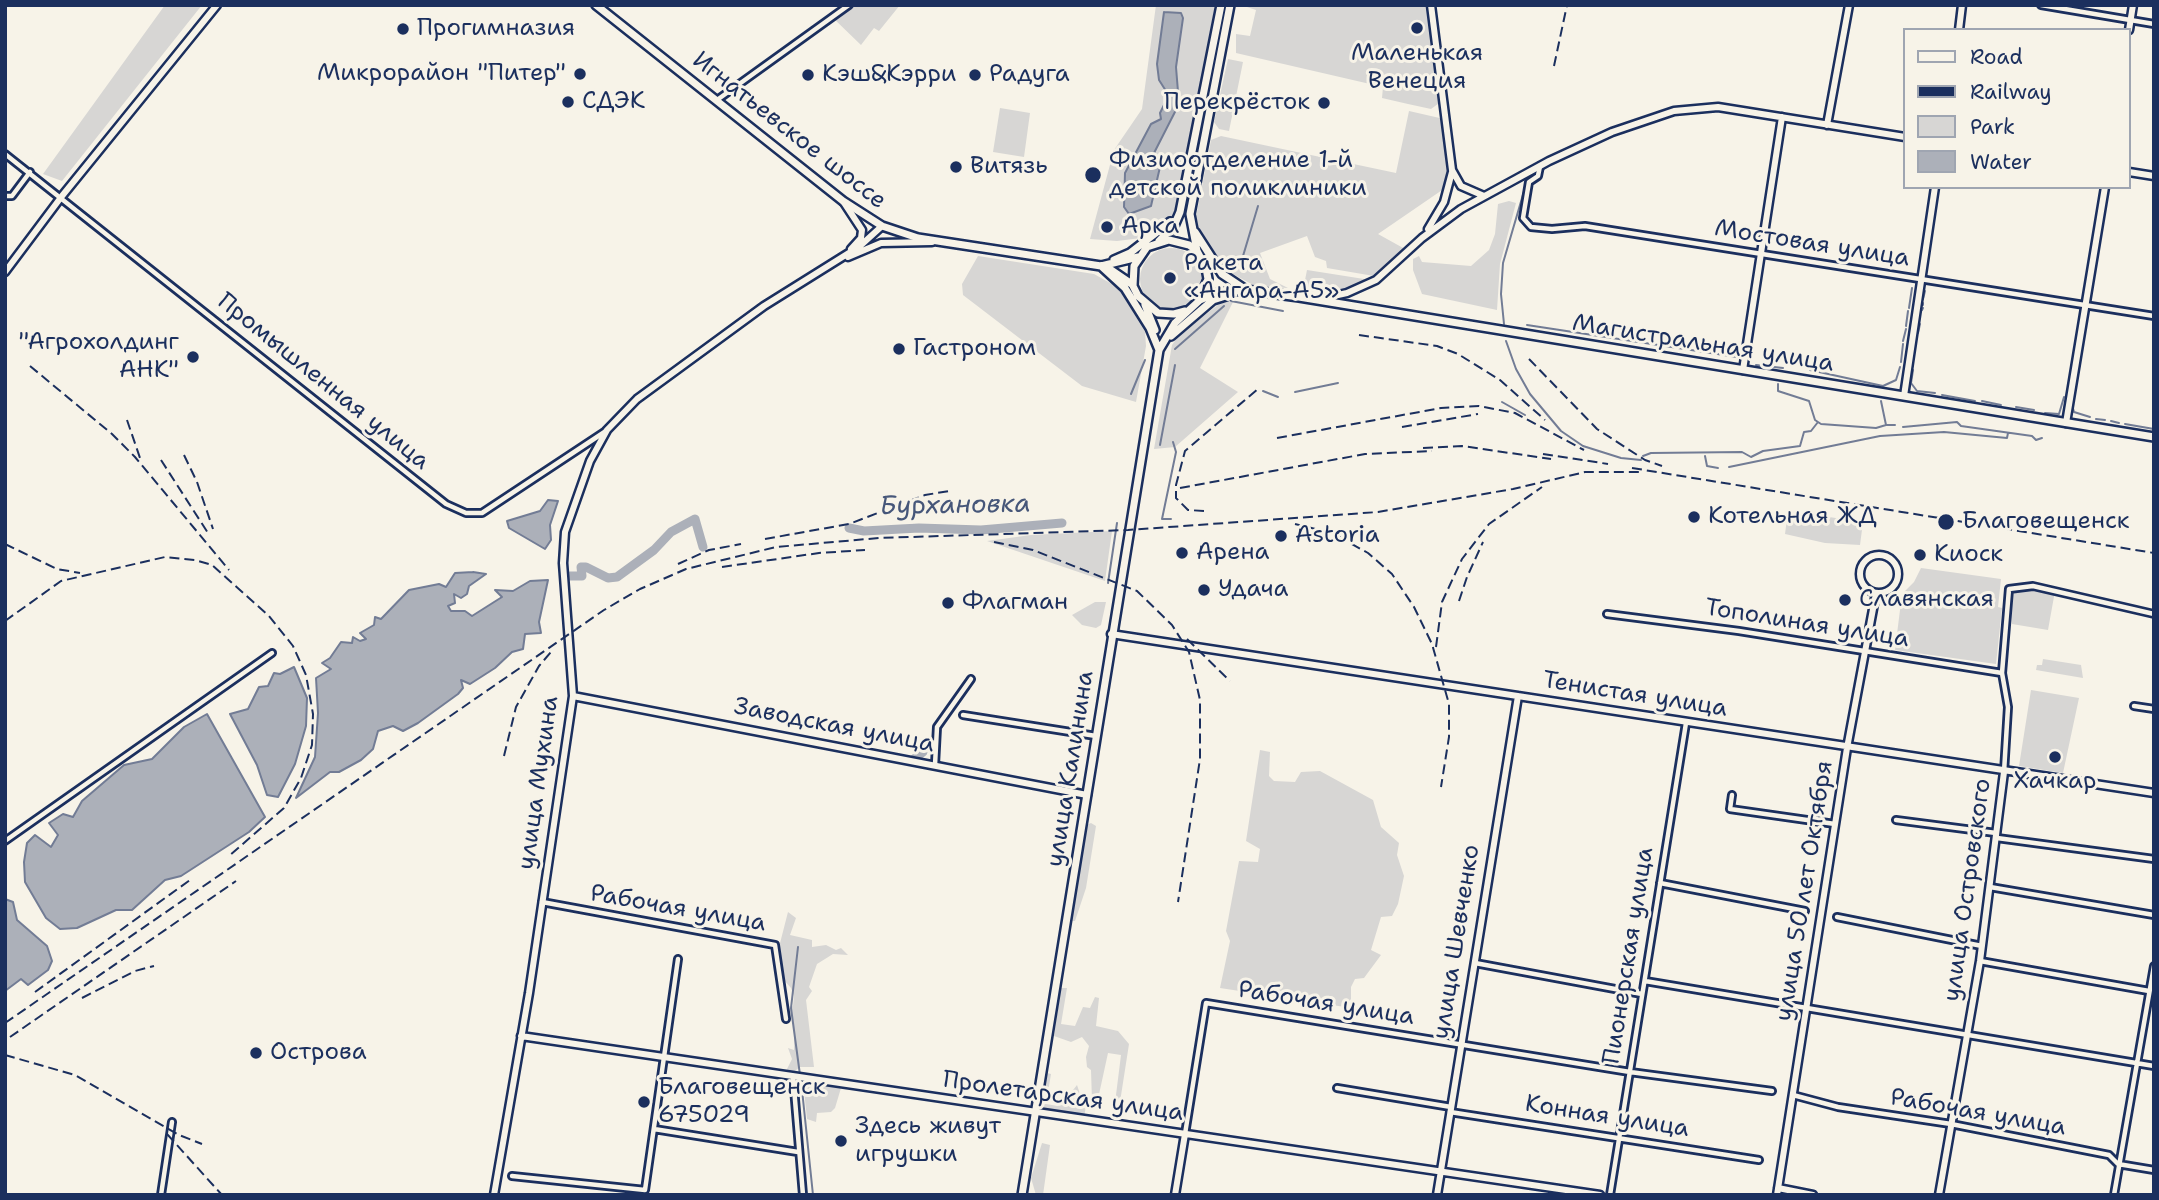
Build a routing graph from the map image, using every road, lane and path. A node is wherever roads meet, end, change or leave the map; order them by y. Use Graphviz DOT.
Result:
graph roads {
  1 [pos="217,5"];
  2 [pos="596,5"];
  3 [pos="612,5"];
  4 [pos="849,5"];
  5 [pos="1221,5"];
  6 [pos="1230,5"];
  7 [pos="1431,5"];
  8 [pos="1849,5"];
  9 [pos="1962,5"];
  10 [pos="2041,5"];
  11 [pos="2133,5"];
  12 [pos="607,13"];
  13 [pos="2131,20"];
  14 [pos="2154,24"];
  15 [pos="1959,28"];
  16 [pos="2129,28"];
  17 [pos="717,100"];
  18 [pos="1782,117"];
  19 [pos="1827,125"];
  20 [pos="1904,137"];
  21 [pos="5,153"];
  22 [pos="1540,166"];
  23 [pos="1452,170"];
  24 [pos="30,172"];
  25 [pos="2131,172"];
  26 [pos="2154,176"];
  27 [pos="1935,189"];
  28 [pos="2105,189"];
  29 [pos="5,196"];
  30 [pos="62,196"];
  31 [pos="1483,196"];
  32 [pos="843,201"];
  33 [pos="1180,212"];
  34 [pos="1190,214"];
  35 [pos="882,226"];
  36 [pos="1422,238"];
  37 [pos="1159,241"];
  38 [pos="945,242"];
  39 [pos="1197,251"];
  40 [pos="1761,254"];
  41 [pos="1138,257"];
  42 [pos="840,261"];
  43 [pos="1101,266"];
  44 [pos="1206,268"];
  45 [pos="5,272"];
  46 [pos="1921,279"];
  47 [pos="1133,286"];
  48 [pos="1246,290"];
  49 [pos="1318,299"];
  50 [pos="1200,300"];
  51 [pos="1145,305"];
  52 [pos="2087,305"];
  53 [pos="1189,310"];
  54 [pos="2154,316"];
  55 [pos="1159,350"];
  56 [pos="1743,370"];
  57 [pos="1904,396"];
  58 [pos="2066,423"];
  59 [pos="607,430"];
  60 [pos="2154,437"];
  61 [pos="1875,593"];
  62 [pos="1607,614"];
  63 [pos="2154,614"];
  64 [pos="1111,634"];
  65 [pos="1865,651"];
  66 [pos="272,653"];
  67 [pos="2002,673"];
  68 [pos="971,679"];
  69 [pos="573,696"];
  70 [pos="1518,696"];
  71 [pos="2134,706"];
  72 [pos="2154,709"];
  73 [pos="962,715"];
  74 [pos="1686,723"];
  75 [pos="1096,736"];
  76 [pos="1847,748"];
  77 [pos="935,765"];
  78 [pos="2004,772"];
  79 [pos="2154,793"];
  80 [pos="1087,795"];
  81 [pos="1732,795"];
  82 [pos="1896,820"];
  83 [pos="1835,824"];
  84 [pos="1997,836"];
  85 [pos="5,841"];
  86 [pos="2154,859"];
  87 [pos="1660,883"];
  88 [pos="1990,887"];
  89 [pos="542,902"];
  90 [pos="1805,911"];
  91 [pos="2154,915"];
  92 [pos="1837,917"];
  93 [pos="1982,946"];
  94 [pos="678,959"];
  95 [pos="1980,961"];
  96 [pos="1475,963"];
  97 [pos="2154,966"];
  98 [pos="1645,981"];
  99 [pos="2149,991"];
  100 [pos="1643,994"];
  101 [pos="1807,1007"];
  102 [pos="786,1019"];
  103 [pos="522,1036"];
  104 [pos="1966,1036"];
  105 [pos="1461,1043"];
  106 [pos="664,1057"];
  107 [pos="2135,1063"];
  108 [pos="2154,1066"];
  109 [pos="1630,1072"];
  110 [pos="798,1077"];
  111 [pos="1337,1088"];
  112 [pos="1772,1091"];
  113 [pos="1793,1095"];
  114 [pos="1451,1109"];
  115 [pos="1035,1113"];
  116 [pos="172,1122"];
  117 [pos="1951,1124"];
  118 [pos="654,1129"];
  119 [pos="1185,1135"];
  120 [pos="1619,1138"];
  121 [pos="798,1152"];
  122 [pos="1759,1160"];
  123 [pos="2118,1164"];
  124 [pos="1441,1170"];
  125 [pos="2154,1170"];
  126 [pos="512,1176"];
  127 [pos="1778,1191"];
  128 [pos="161,1195"];
  129 [pos="495,1195"];
  130 [pos="803,1195"];
  131 [pos="1022,1195"];
  132 [pos="1175,1195"];
  133 [pos="1437,1195"];
  134 [pos="1600,1195"];
  135 [pos="1610,1195"];
  136 [pos="1813,1195"];
  137 [pos="1939,1195"];
  138 [pos="2114,1195"];
  1 -- 30 [label="street"];
  2 -- 12 [label="main road, Игнатьевское шоссе"];
  3 -- 12 [label="street"];
  4 -- 17 [label="street"];
  5 -- 33 [label="main road"];
  6 -- 34 [label="main road"];
  7 -- 23 [label="street"];
  8 -- 19 [label="street"];
  9 -- 15 [label="street"];
  10 -- 13 [label="street"];
  11 -- 13 [label="street"];
  12 -- 17 [label="main road, Игнатьевское шоссе"];
  13 -- 14 [label="street"];
  13 -- 16 [label="street"];
  17 -- 32 [label="main road, Игнатьевское шоссе"];
  18 -- 19 [label="street"];
  18 -- 22 [label="street"];
  18 -- 40 [label="street"];
  19 -- 20 [label="street"];
  21 -- 24 [label="street, Промышленная улица"];
  22 -- 31 [label="street"];
  22 -- 40 [label="street, Мостовая улица"];
  23 -- 31 [label="street"];
  23 -- 36 [label="street"];
  24 -- 29 [label="street"];
  24 -- 30 [label="street, Промышленная улица"];
  25 -- 26 [label="street"];
  27 -- 46 [label="street"];
  28 -- 52 [label="street"];
  30 -- 45 [label="street"];
  30 -- 59 [label="street, Промышленная улица"];
  31 -- 36 [label="street"];
  32 -- 35 [label="main road, Игнатьевское шоссе"];
  32 -- 42 [label="street"];
  33 -- 37 [label="main road"];
  33 -- 43 [label="main road"];
  34 -- 39 [label="main road"];
  34 -- 48 [label="main road"];
  35 -- 38 [label="main road, Игнатьевское шоссе"];
  35 -- 42 [label="street, улица Мухина"];
  36 -- 49 [label="street"];
  37 -- 39 [label="main road"];
  37 -- 41 [label="main road"];
  38 -- 42 [label="street"];
  38 -- 43 [label="main road, Игнатьевское шоссе"];
  39 -- 44 [label="main road"];
  40 -- 46 [label="street, Мостовая улица"];
  40 -- 56 [label="street"];
  41 -- 43 [label="main road"];
  41 -- 47 [label="main road"];
  42 -- 59 [label="street, улица Мухина"];
  43 -- 47 [label="main road"];
  43 -- 55 [label="main road"];
  44 -- 48 [label="main road"];
  44 -- 50 [label="main road"];
  46 -- 52 [label="street, Мостовая улица"];
  46 -- 57 [label="street"];
  47 -- 51 [label="main road"];
  48 -- 49 [label="main road, Магистральная улица"];
  48 -- 50 [label="main road"];
  48 -- 55 [label="main road"];
  49 -- 56 [label="main road, Магистральная улица"];
  50 -- 53 [label="main road"];
  51 -- 53 [label="main road"];
  51 -- 55 [label="main road"];
  52 -- 54 [label="street, Мостовая улица"];
  52 -- 58 [label="street"];
  53 -- 55 [label="main road"];
  55 -- 64 [label="main road, улица Калинина"];
  56 -- 57 [label="main road, Магистральная улица"];
  57 -- 58 [label="main road, Магистральная улица"];
  58 -- 60 [label="main road, Магистральная улица"];
  59 -- 69 [label="street, улица Мухина"];
  61 -- 61 [label="street"];
  61 -- 65 [label="street, улица 50 лет Октября"];
  62 -- 65 [label="street, Тополиная улица"];
  63 -- 67 [label="street, улица Островского"];
  64 -- 70 [label="street, Тенистая улица"];
  64 -- 75 [label="main road, улица Калинина"];
  65 -- 67 [label="street, Тополиная улица"];
  65 -- 76 [label="street, улица 50 лет Октября"];
  66 -- 85 [label="street"];
  67 -- 78 [label="street, улица Островского"];
  68 -- 77 [label="street"];
  69 -- 77 [label="street, Заводская улица"];
  69 -- 89 [label="street, улица Мухина"];
  70 -- 74 [label="street, Тенистая улица"];
  70 -- 96 [label="street, улица Шевченко"];
  71 -- 72 [label="street"];
  73 -- 75 [label="street"];
  74 -- 76 [label="street, Тенистая улица"];
  74 -- 87 [label="street, Пионерская улица"];
  75 -- 80 [label="main road, улица Калинина"];
  76 -- 78 [label="street, Тенистая улица"];
  76 -- 83 [label="street, улица 50 лет Октября"];
  77 -- 80 [label="street, Заводская улица"];
  78 -- 79 [label="street, Тенистая улица"];
  78 -- 84 [label="street, улица Островского"];
  80 -- 115 [label="main road, улица Калинина"];
  81 -- 83 [label="street"];
  82 -- 84 [label="street"];
  83 -- 101 [label="street, улица 50 лет Октября"];
  84 -- 86 [label="street"];
  84 -- 88 [label="street, улица Островского"];
  87 -- 90 [label="street"];
  87 -- 98 [label="street, Пионерская улица"];
  88 -- 91 [label="street"];
  88 -- 93 [label="street, улица Островского"];
  89 -- 102 [label="street, Рабочая улица"];
  89 -- 103 [label="street, улица Мухина"];
  92 -- 93 [label="street"];
  93 -- 95 [label="street, улица Островского"];
  94 -- 106 [label="street"];
  95 -- 99 [label="street"];
  95 -- 104 [label="street, улица Островского"];
  96 -- 100 [label="street"];
  96 -- 105 [label="street, улица Шевченко"];
  97 -- 99 [label="street"];
  98 -- 100 [label="street, Пионерская улица"];
  98 -- 101 [label="street"];
  99 -- 107 [label="street"];
  100 -- 109 [label="street, Пионерская улица"];
  101 -- 104 [label="street"];
  101 -- 113 [label="street, улица 50 лет Октября"];
  103 -- 106 [label="street, Пролетарская улица"];
  103 -- 129 [label="street, улица Мухина"];
  104 -- 107 [label="street"];
  104 -- 117 [label="street, улица Островского"];
  105 -- 109 [label="street, Рабочая улица"];
  105 -- 114 [label="street, улица Шевченко"];
  105 -- 119 [label="street, Рабочая улица"];
  106 -- 110 [label="street, Пролетарская улица"];
  106 -- 118 [label="street"];
  107 -- 108 [label="street"];
  107 -- 123 [label="street"];
  109 -- 112 [label="street, Рабочая улица"];
  109 -- 120 [label="street, Пионерская улица"];
  110 -- 115 [label="street, Пролетарская улица"];
  110 -- 121 [label="street"];
  111 -- 114 [label="street, Конная улица"];
  113 -- 117 [label="street, Рабочая улица"];
  113 -- 127 [label="street, улица 50 лет Октября"];
  114 -- 120 [label="street, Конная улица"];
  114 -- 124 [label="street, улица Шевченко"];
  115 -- 119 [label="street, Пролетарская улица"];
  115 -- 131 [label="main road, улица Калинина"];
  116 -- 128 [label="street"];
  117 -- 123 [label="street, Рабочая улица"];
  117 -- 137 [label="street, улица Островского"];
  118 -- 121 [label="street"];
  118 -- 126 [label="street"];
  119 -- 124 [label="street, Пролетарская улица"];
  119 -- 132 [label="street"];
  120 -- 122 [label="street, Конная улица"];
  120 -- 135 [label="street, Пионерская улица"];
  121 -- 130 [label="street"];
  123 -- 125 [label="street, Рабочая улица"];
  123 -- 138 [label="street"];
  124 -- 133 [label="street, улица Шевченко"];
  124 -- 134 [label="street, Пролетарская улица"];
  127 -- 136 [label="street"];
}
